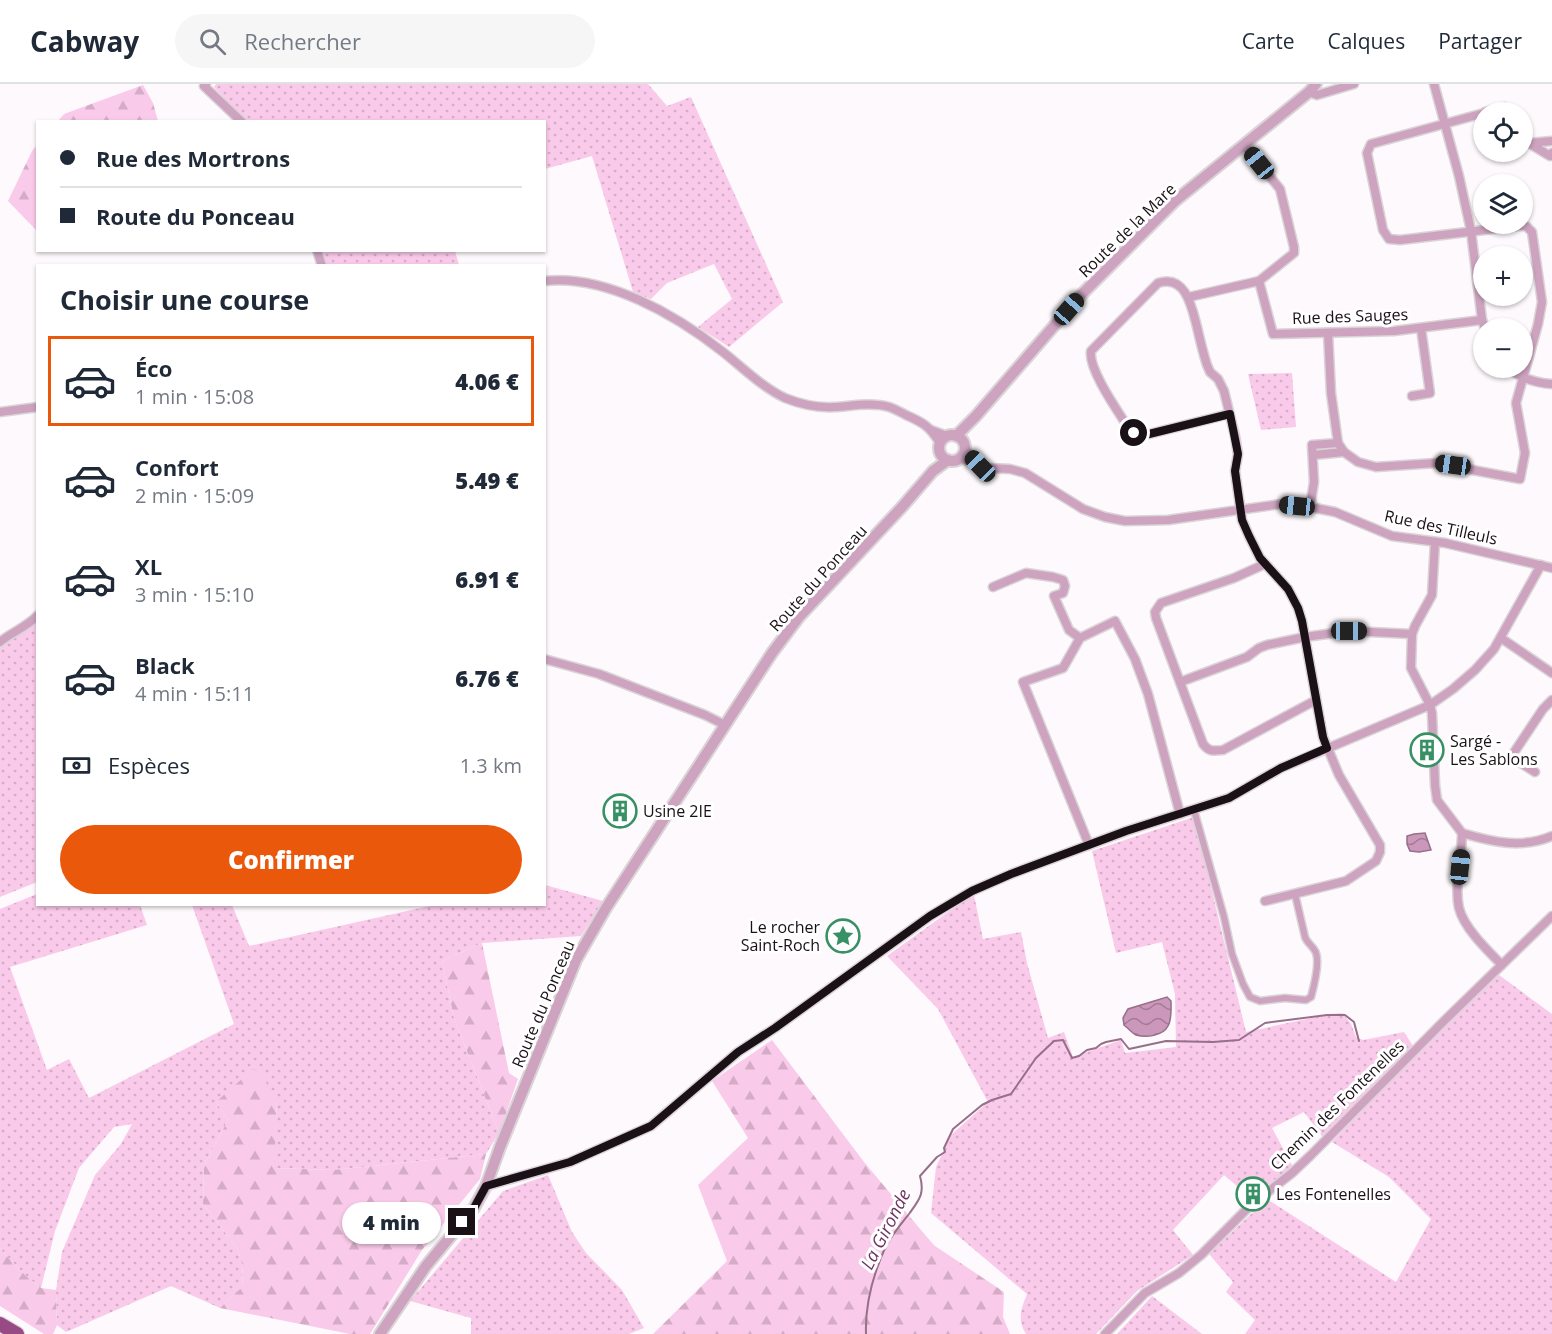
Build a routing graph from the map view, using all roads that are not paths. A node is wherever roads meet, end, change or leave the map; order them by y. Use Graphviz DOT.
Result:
graph roads {
  1 [pos="206,84"];
  2 [pos="1354,84"];
  3 [pos="1434,84"];
  4 [pos="1312,88"];
  5 [pos="1473,116"];
  6 [pos="240,120"];
  7 [pos="1445,123"];
  8 [pos="1533,141"];
  9 [pos="1552,141"];
  10 [pos="1244,145"];
  11 [pos="1533,145"];
  12 [pos="1552,153"];
  13 [pos="1471,231"];
  14 [pos="546,281"];
  15 [pos="1259,281"];
  16 [pos="1189,297"];
  17 [pos="1482,318"];
  18 [pos="1473,325"];
  19 [pos="1422,328"];
  20 [pos="1328,333"];
  21 [pos="1533,343"];
  22 [pos="1523,378"];
  23 [pos="1552,384"];
  24 [pos="1412,396"];
  25 [pos="36,407"];
  26 [pos="0,412"];
  27 [pos="1230,414"];
  28 [pos="1338,443"];
  29 [pos="952,447"];
  30 [pos="1344,452"];
  31 [pos="1313,455"];
  32 [pos="1310,507"];
  33 [pos="1241,510"];
  34 [pos="1435,542"];
  35 [pos="1265,564"];
  36 [pos="1541,565"];
  37 [pos="1552,567"];
  38 [pos="993,586"];
  39 [pos="36,617"];
  40 [pos="1412,634"];
  41 [pos="1305,637"];
  42 [pos="1080,638"];
  43 [pos="1501,638"];
  44 [pos="0,642"];
  45 [pos="546,660"];
  46 [pos="1552,673"];
  47 [pos="1180,682"];
  48 [pos="1316,700"];
  49 [pos="1552,700"];
  50 [pos="1430,705"];
  51 [pos="725,725"];
  52 [pos="1327,748"];
  53 [pos="1535,772"];
  54 [pos="1194,810"];
  55 [pos="1180,814"];
  56 [pos="1462,833"];
  57 [pos="1552,836"];
  58 [pos="1089,845"];
  59 [pos="1295,894"];
  60 [pos="1265,901"];
  61 [pos="1552,916"];
  62 [pos="1501,964"];
  63 [pos="486,1186"];
  64 [pos="0,1324"];
  65 [pos="17,1334"];
  66 [pos="380,1334"];
  67 [pos="1106,1334"];
  1 -- 6 [label="street"];
  2 -- 4 [label="street"];
  3 -- 7 [label="street"];
  4 -- 10 [label="street, Route de la Mare"];
  5 -- 7 [label="street"];
  7 -- 13 [label="street"];
  7 -- 13 [label="street"];
  8 -- 9 [label="street"];
  10 -- 15 [label="street"];
  10 -- 29 [label="street, Route de la Mare"];
  11 -- 12 [label="street"];
  13 -- 17 [label="street"];
  13 -- 21 [label="street"];
  14 -- 29 [label="street, Rue des Tilleuls"];
  15 -- 16 [label="street"];
  15 -- 20 [label="street, Rue des Sauges"];
  16 -- 27 [label="street"];
  16 -- 27 [label="street"];
  18 -- 19 [label="street, Rue des Sauges"];
  19 -- 20 [label="street, Rue des Sauges"];
  19 -- 24 [label="street"];
  20 -- 28 [label="street"];
  22 -- 23 [label="street"];
  22 -- 30 [label="street"];
  25 -- 26 [label="street"];
  27 -- 33 [label="street"];
  28 -- 30 [label="street"];
  28 -- 31 [label="street"];
  29 -- 33 [label="street, Rue des Tilleuls"];
  29 -- 51 [label="street, Route du Ponceau"];
  30 -- 31 [label="street"];
  31 -- 32 [label="street"];
  32 -- 33 [label="street, Rue des Tilleuls"];
  32 -- 34 [label="street, Rue des Tilleuls"];
  33 -- 35 [label="street"];
  34 -- 36 [label="street, Rue des Tilleuls"];
  34 -- 40 [label="street"];
  35 -- 41 [label="street"];
  35 -- 47 [label="street"];
  36 -- 37 [label="street, Rue des Tilleuls"];
  36 -- 43 [label="street"];
  38 -- 42 [label="street"];
  39 -- 44 [label="street"];
  40 -- 41 [label="street"];
  40 -- 50 [label="street"];
  41 -- 47 [label="street"];
  41 -- 48 [label="street"];
  42 -- 55 [label="street"];
  42 -- 58 [label="street"];
  43 -- 46 [label="street"];
  43 -- 50 [label="street"];
  45 -- 51 [label="street"];
  47 -- 48 [label="street"];
  48 -- 52 [label="street"];
  49 -- 53 [label="street"];
  50 -- 52 [label="street"];
  50 -- 56 [label="street"];
  51 -- 63 [label="street, Route du Ponceau"];
  52 -- 54 [label="street"];
  52 -- 59 [label="street"];
  54 -- 55 [label="street"];
  54 -- 59 [label="street"];
  55 -- 58 [label="street"];
  56 -- 57 [label="street"];
  56 -- 62 [label="street"];
  58 -- 63 [label="street"];
  59 -- 60 [label="street"];
  61 -- 62 [label="street, Chemin des Fontenelles"];
  62 -- 67 [label="street, Chemin des Fontenelles"];
  63 -- 66 [label="street, Route du Ponceau"];
  64 -- 65 [label="highway"];
}
